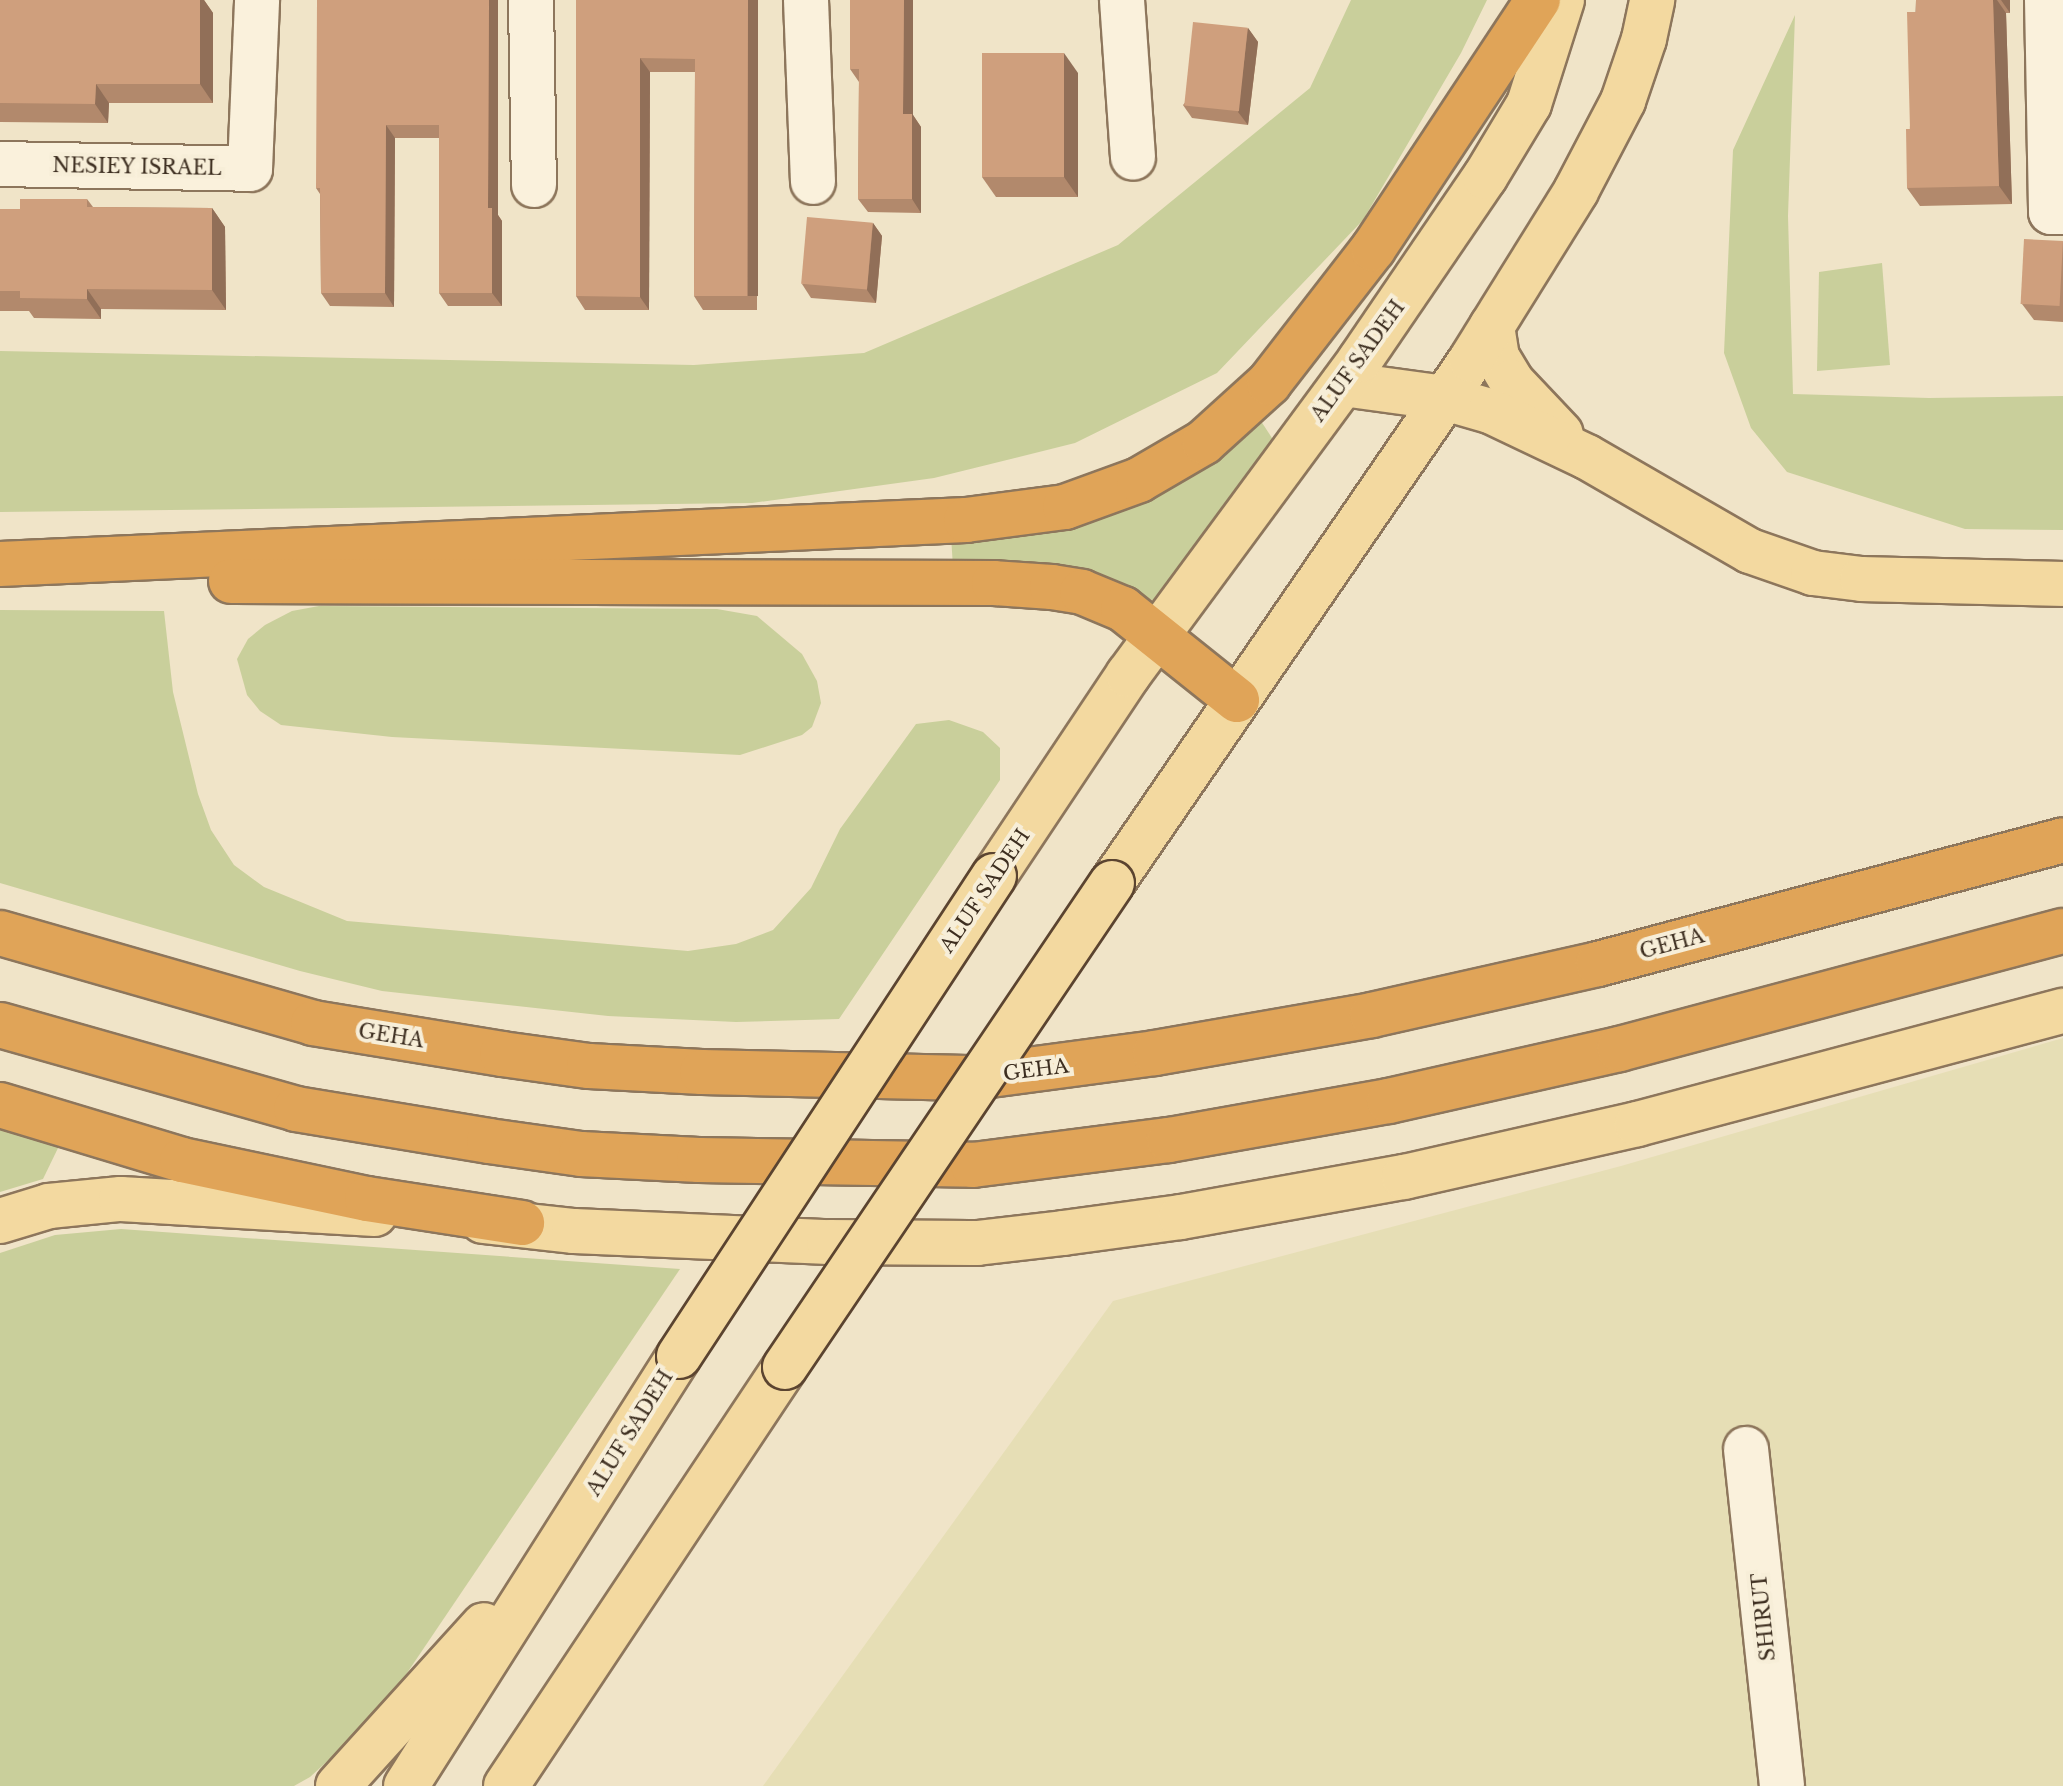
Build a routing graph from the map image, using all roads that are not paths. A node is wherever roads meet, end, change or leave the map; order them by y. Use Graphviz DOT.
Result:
graph roads {
  1 [pos="257,0"];
  2 [pos="531,0"];
  3 [pos="806,0"];
  4 [pos="1122,0"];
  5 [pos="1538,0"];
  6 [pos="1562,0"];
  7 [pos="1652,0"];
  8 [pos="2047,0"];
  9 [pos="1133,158"];
  10 [pos="0,164"];
  11 [pos="813,182"];
  12 [pos="534,185"];
  13 [pos="2057,212"];
  14 [pos="1492,326"];
  15 [pos="1343,384"];
  16 [pos="1445,398"];
  17 [pos="1587,457"];
  18 [pos="0,564"];
  19 [pos="0,579"];
  20 [pos="2063,584"];
  21 [pos="1157,636"];
  22 [pos="1237,700"];
  23 [pos="2063,840"];
  24 [pos="2063,931"];
  25 [pos="0,933"];
  26 [pos="2063,1011"];
  27 [pos="0,1025"];
  28 [pos="0,1105"];
  29 [pos="0,1221"];
  30 [pos="522,1223"];
  31 [pos="1746,1449"];
  32 [pos="571,1527"];
  33 [pos="338,1786"];
  34 [pos="406,1786"];
  35 [pos="506,1786"];
  36 [pos="1782,1786"];
  1 -- 10 [label="street, NESIEY ISRAEL"];
  2 -- 12 [label="street"];
  3 -- 11 [label="street"];
  4 -- 9 [label="street"];
  5 -- 18 [label="highway"];
  6 -- 15 [label="main road, ALUF SADEH"];
  7 -- 14 [label="main road"];
  8 -- 13 [label="street"];
  14 -- 16 [label="main road"];
  14 -- 17 [label="main road"];
  15 -- 16 [label="main road"];
  15 -- 21 [label="main road, ALUF SADEH"];
  16 -- 17 [label="main road"];
  16 -- 22 [label="main road"];
  17 -- 20 [label="main road"];
  19 -- 21 [label="highway"];
  21 -- 22 [label="highway"];
  21 -- 32 [label="main road, ALUF SADEH, bridge"];
  22 -- 35 [label="main road, bridge"];
  23 -- 25 [label="highway, GEHA"];
  24 -- 27 [label="highway"];
  26 -- 30 [label="main road"];
  28 -- 30 [label="highway"];
  29 -- 30 [label="main road"];
  31 -- 36 [label="street, SHIRUT"];
  32 -- 33 [label="main road"];
  32 -- 34 [label="main road, ALUF SADEH"];
}
